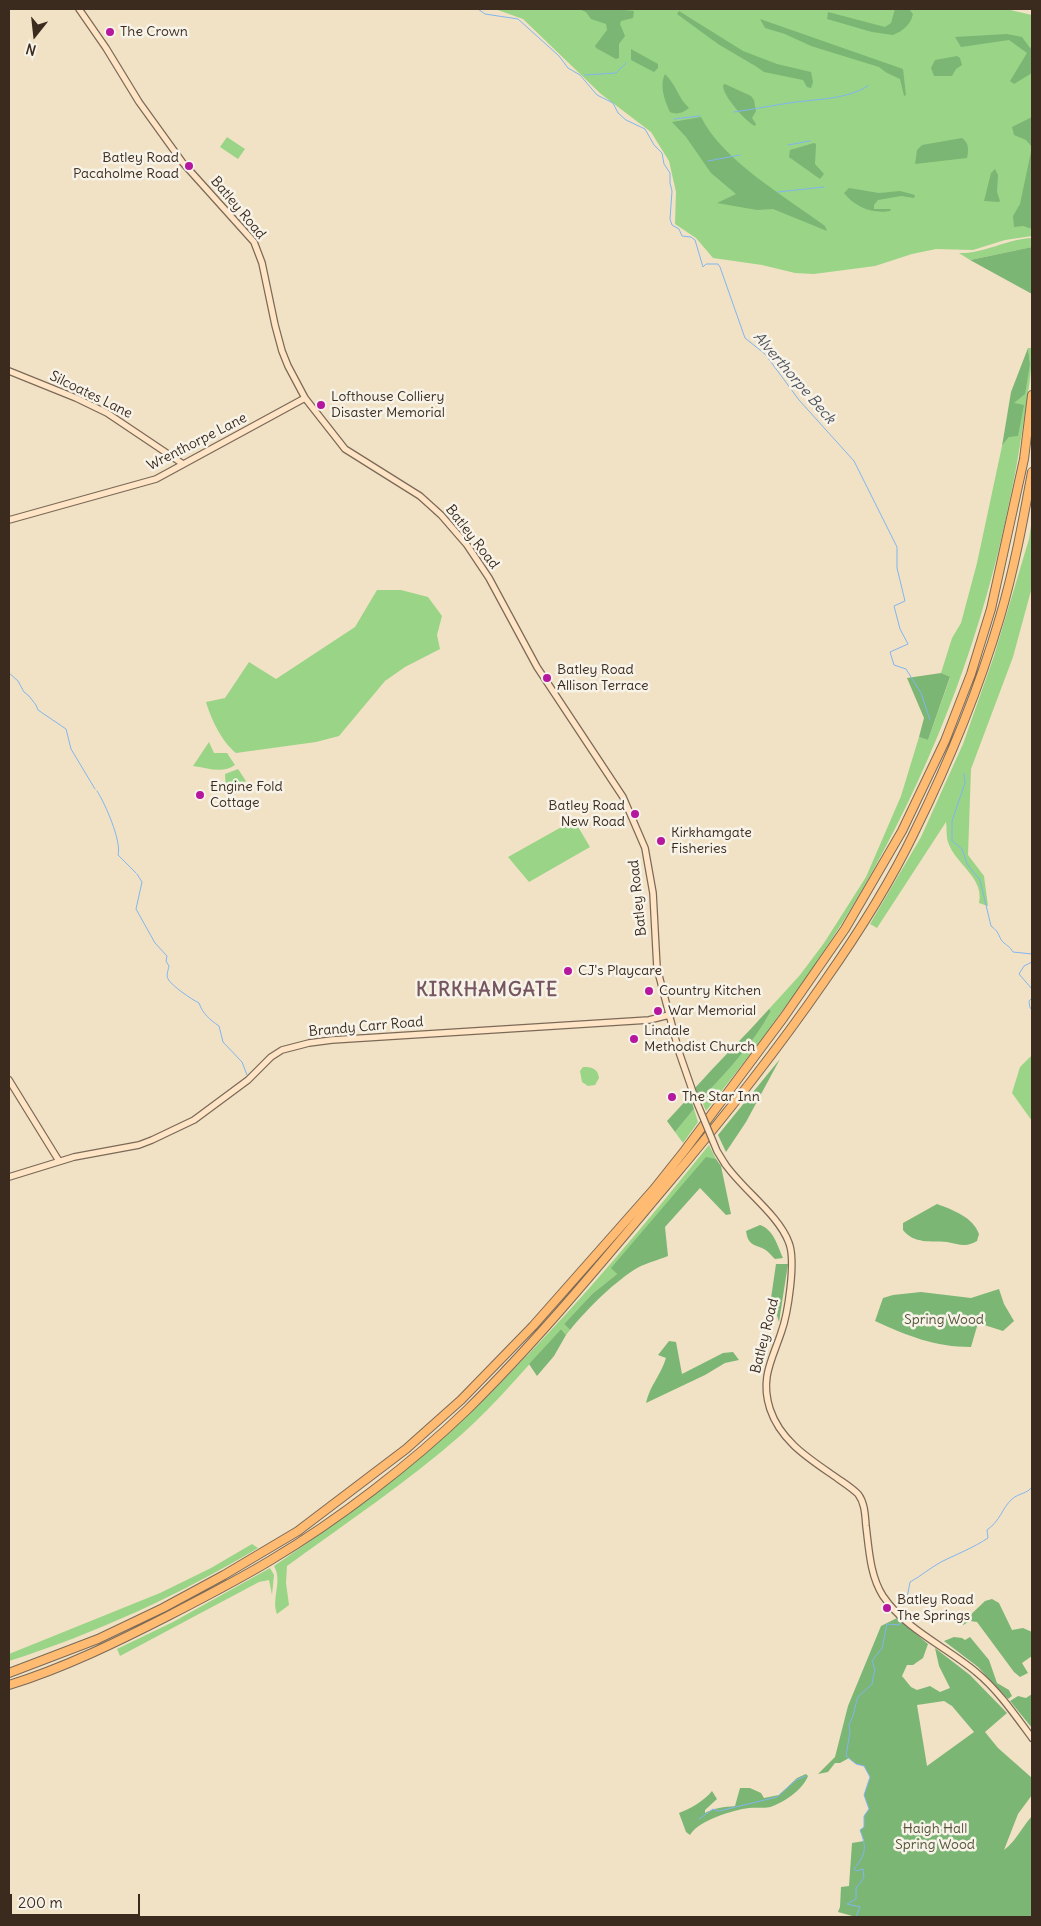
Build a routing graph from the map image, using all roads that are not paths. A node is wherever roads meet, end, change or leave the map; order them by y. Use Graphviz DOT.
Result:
graph roads {
  1 [pos="79,9"];
  2 [pos="9,371"];
  3 [pos="1032,395"];
  4 [pos="305,398"];
  5 [pos="183,464"];
  6 [pos="1032,472"];
  7 [pos="9,520"];
  8 [pos="669,1014"];
  9 [pos="9,1080"];
  10 [pos="59,1162"];
  11 [pos="9,1177"];
  12 [pos="50,1658"];
  13 [pos="9,1667"];
  14 [pos="9,1673"];
  15 [pos="9,1686"];
  16 [pos="1032,1738"];
  1 -- 4 [label="street, Batley Road"];
  2 -- 5 [label="street, Silcoates Lane"];
  3 -- 12 [label="highway"];
  4 -- 5 [label="street, Wrenthorpe Lane"];
  4 -- 8 [label="street, Batley Road"];
  5 -- 7 [label="street, Wrenthorpe Lane"];
  6 -- 15 [label="highway"];
  8 -- 10 [label="street, Brandy Carr Road"];
  8 -- 16 [label="street, Batley Road, bridge"];
  9 -- 10 [label="street"];
  10 -- 11 [label="street, Brandy Carr Road"];
  12 -- 13 [label="highway"];
  12 -- 14 [label="highway"];
}
